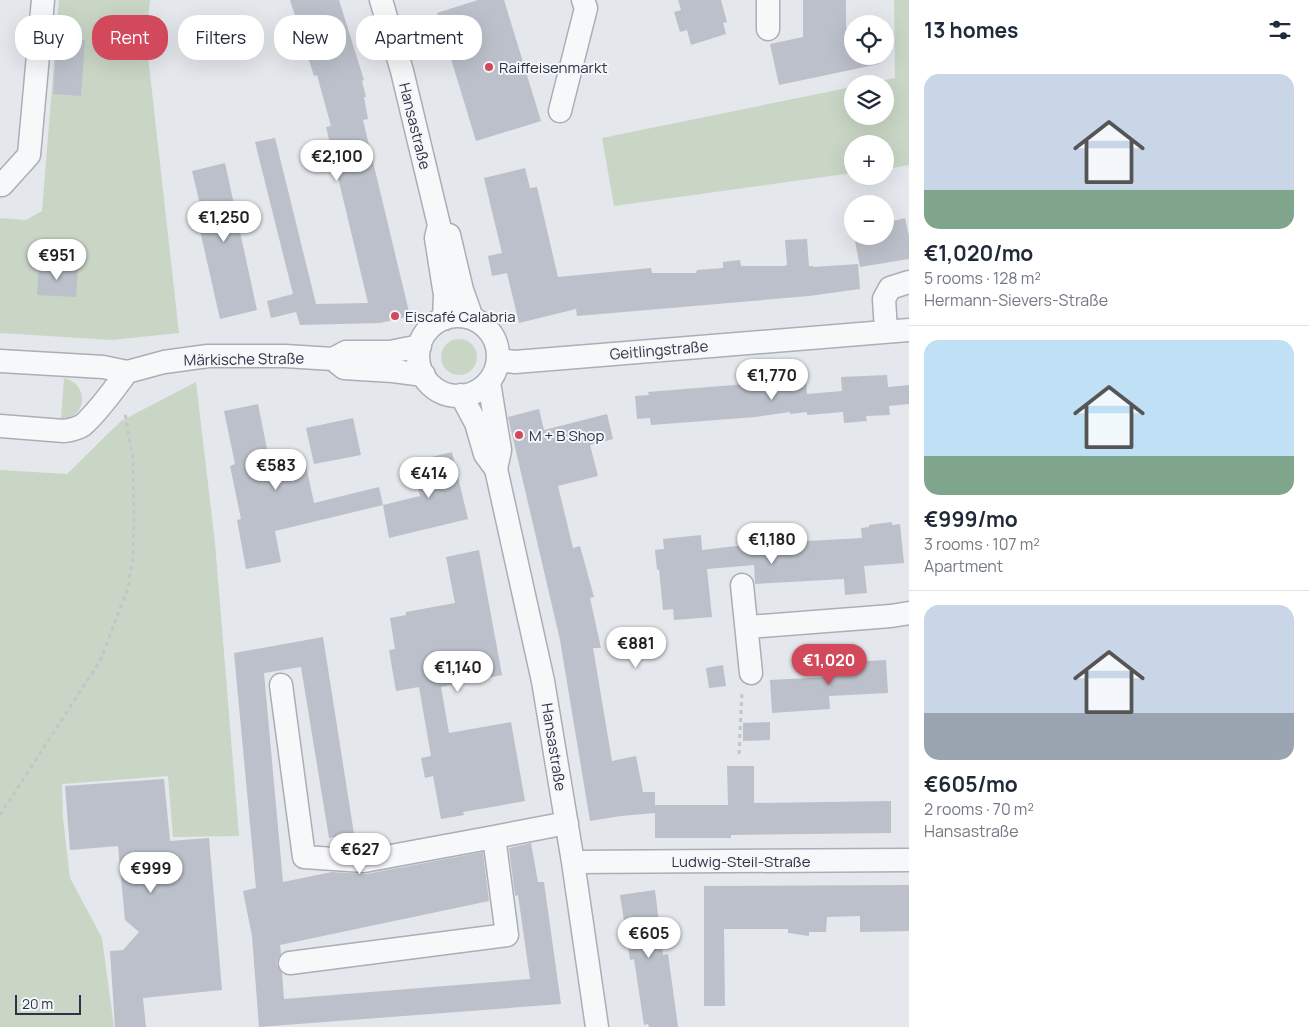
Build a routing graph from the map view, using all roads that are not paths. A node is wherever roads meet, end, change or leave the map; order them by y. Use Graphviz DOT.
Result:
graph roads {
  1 [pos="43,0"];
  2 [pos="381,0"];
  3 [pos="583,0"];
  4 [pos="768,0"];
  5 [pos="768,29"];
  6 [pos="560,110"];
  7 [pos="0,184"];
  8 [pos="439,225"];
  9 [pos="909,282"];
  10 [pos="444,318"];
  11 [pos="472,318"];
  12 [pos="909,330"];
  13 [pos="886,331"];
  14 [pos="420,346"];
  15 [pos="333,359"];
  16 [pos="498,360"];
  17 [pos="0,361"];
  18 [pos="127,372"];
  19 [pos="424,375"];
  20 [pos="489,382"];
  21 [pos="461,395"];
  22 [pos="0,426"];
  23 [pos="496,469"];
  24 [pos="742,585"];
  25 [pos="909,613"];
  26 [pos="748,627"];
  27 [pos="751,673"];
  28 [pos="281,685"];
  29 [pos="567,823"];
  30 [pos="494,837"];
  31 [pos="909,860"];
  32 [pos="573,862"];
  33 [pos="290,963"];
  34 [pos="597,1027"];
  1 -- 7 [label="street"];
  2 -- 8 [label="street, Hansastraße"];
  3 -- 6 [label="street"];
  4 -- 5 [label="street"];
  8 -- 10 [label="street, Hansastraße"];
  8 -- 11 [label="street, Hansastraße"];
  9 -- 13 [label="street"];
  10 -- 11 [label="street"];
  10 -- 14 [label="street"];
  11 -- 16 [label="street"];
  12 -- 13 [label="street, Geitlingstraße"];
  13 -- 16 [label="street, Geitlingstraße"];
  14 -- 15 [label="street, Märkische Straße"];
  14 -- 19 [label="street"];
  15 -- 18 [label="street, Märkische Straße"];
  15 -- 19 [label="street, Märkische Straße"];
  16 -- 20 [label="street"];
  17 -- 18 [label="street, Märkische Straße"];
  18 -- 22 [label="street"];
  19 -- 21 [label="street"];
  20 -- 21 [label="street"];
  20 -- 23 [label="street, Hansastraße"];
  21 -- 23 [label="street, Hansastraße"];
  23 -- 29 [label="street, Hansastraße"];
  24 -- 26 [label="street"];
  25 -- 26 [label="street"];
  26 -- 27 [label="street"];
  28 -- 30 [label="street"];
  29 -- 30 [label="street"];
  29 -- 32 [label="street, Hansastraße"];
  30 -- 33 [label="street"];
  31 -- 32 [label="street, Ludwig-Steil-Straße"];
  32 -- 34 [label="street, Hansastraße"];
}
